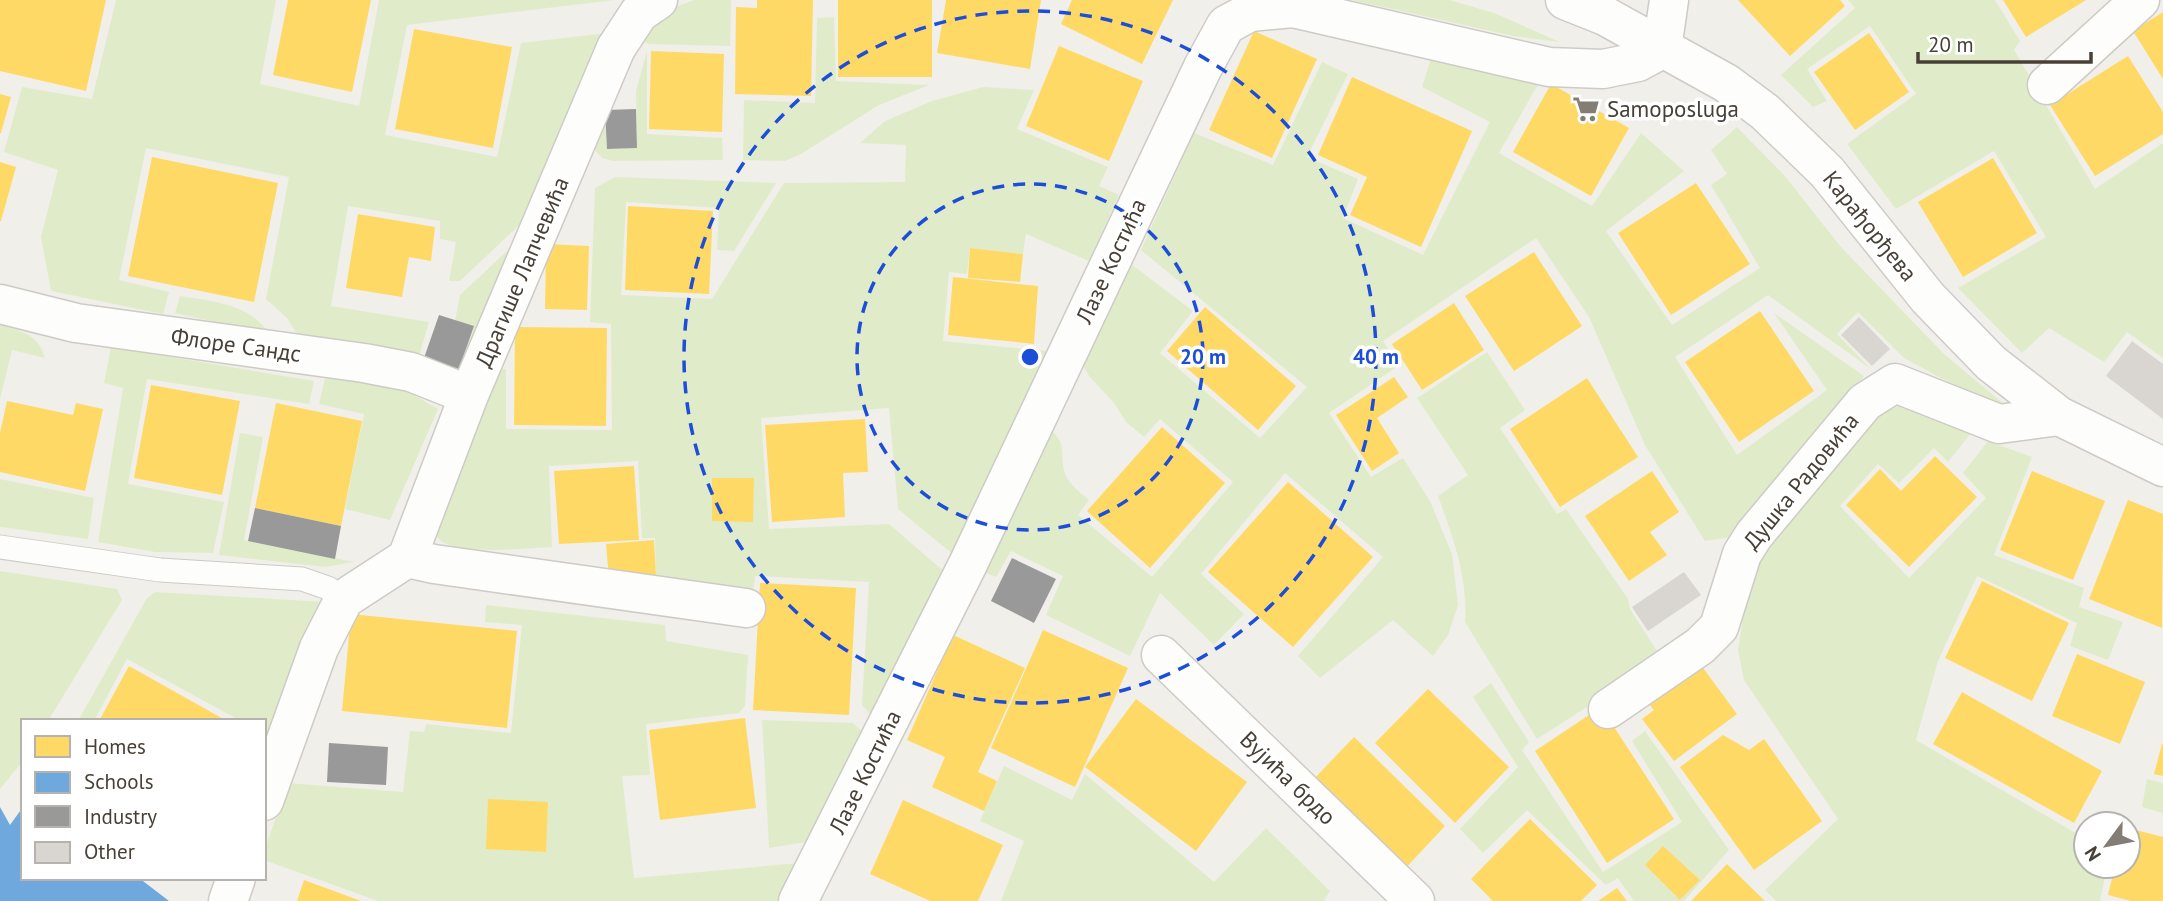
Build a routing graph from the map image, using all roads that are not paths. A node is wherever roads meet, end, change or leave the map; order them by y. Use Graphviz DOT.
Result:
graph roads {
  1 [pos="658,0"];
  2 [pos="1565,0"];
  3 [pos="1670,0"];
  4 [pos="2140,0"];
  5 [pos="1661,49"];
  6 [pos="2048,85"];
  7 [pos="0,304"];
  8 [pos="469,396"];
  9 [pos="2059,416"];
  10 [pos="2163,467"];
  11 [pos="0,547"];
  12 [pos="407,558"];
  13 [pos="344,598"];
  14 [pos="746,608"];
  15 [pos="1161,655"];
  16 [pos="1608,709"];
  17 [pos="266,795"];
  18 [pos="235,880"];
  19 [pos="228,901"];
  20 [pos="798,901"];
  21 [pos="1415,901"];
  1 -- 8 [label="street, Драгише Лапчевића"];
  2 -- 5 [label="street, Карађорђева"];
  3 -- 5 [label="street"];
  4 -- 6 [label="street"];
  5 -- 9 [label="street, Карађорђева"];
  5 -- 20 [label="street, Лазе Костића"];
  7 -- 8 [label="street, Флоре Сандс"];
  8 -- 12 [label="street, Драгише Лапчевића"];
  9 -- 10 [label="street, Карађорђева"];
  9 -- 16 [label="street, Душка Радовића"];
  11 -- 13 [label="lane"];
  12 -- 13 [label="street"];
  12 -- 14 [label="street"];
  13 -- 17 [label="street"];
  15 -- 21 [label="street, Вујића брдо"];
  18 -- 19 [label="street"];
}
